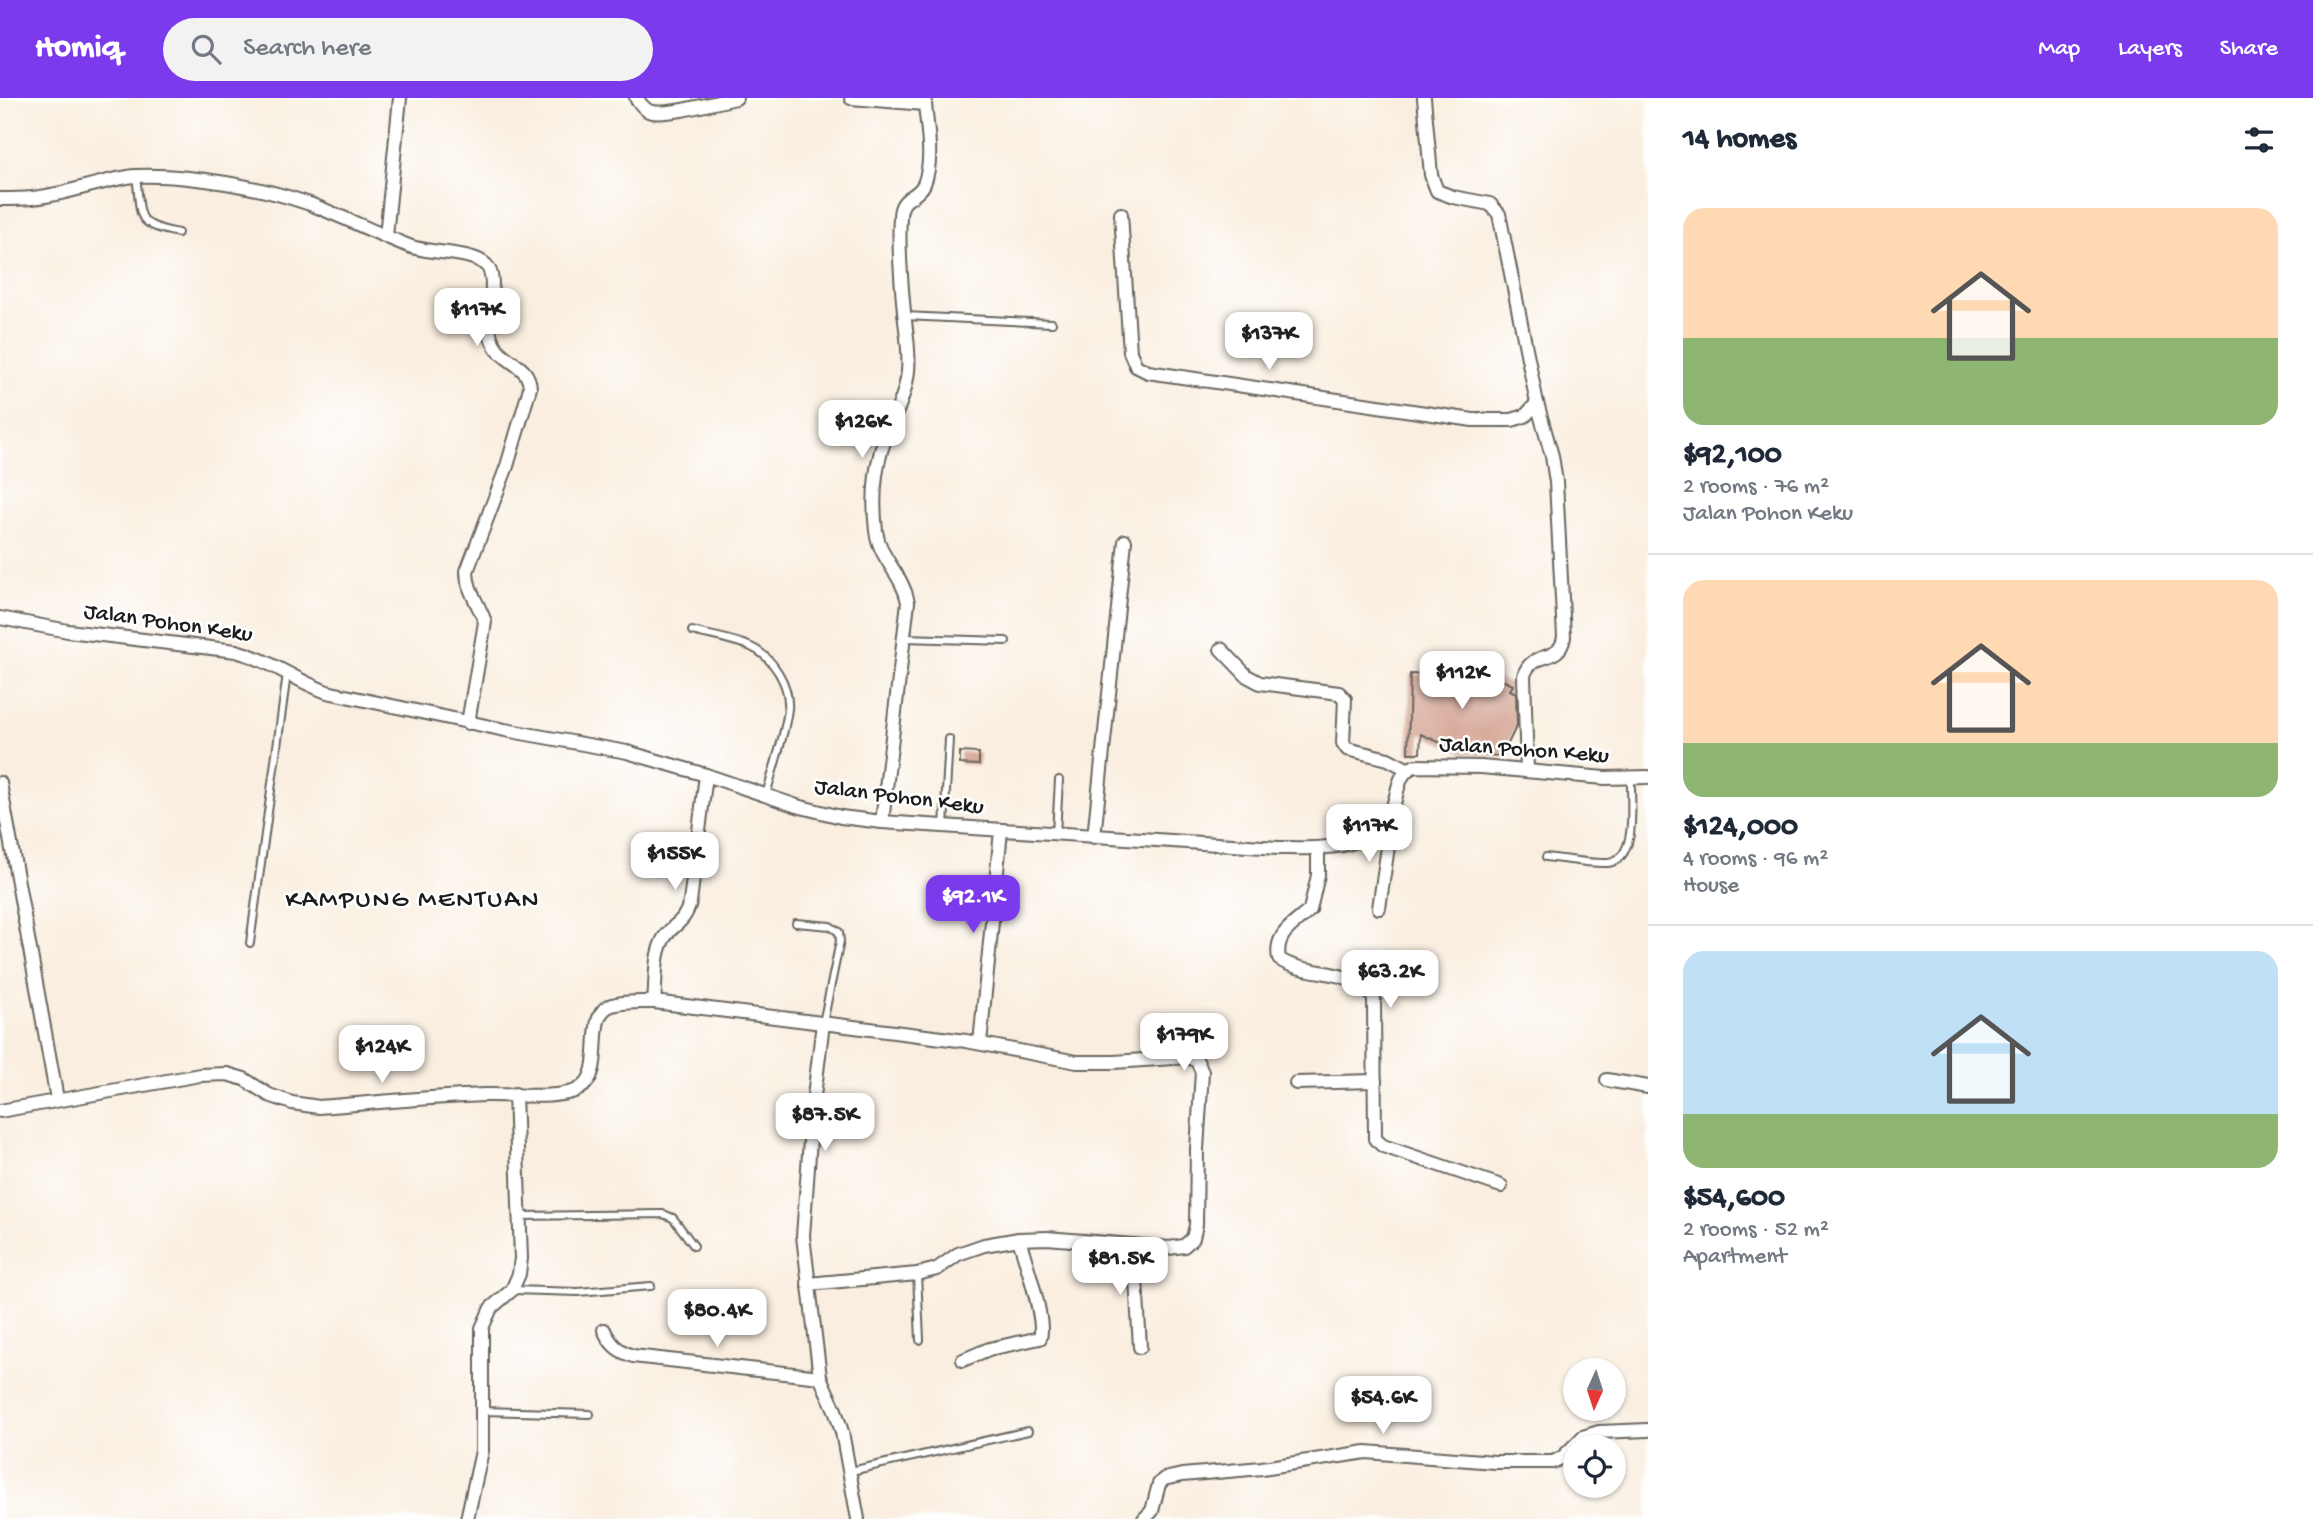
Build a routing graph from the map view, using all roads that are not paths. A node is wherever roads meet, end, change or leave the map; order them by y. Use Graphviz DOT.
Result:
graph roads {
  1 [pos="400,98"];
  2 [pos="636,98"];
  3 [pos="736,98"];
  4 [pos="851,98"];
  5 [pos="1424,98"];
  6 [pos="925,101"];
  7 [pos="136,176"];
  8 [pos="0,199"];
  9 [pos="1121,214"];
  10 [pos="178,233"];
  11 [pos="386,236"];
  12 [pos="905,316"];
  13 [pos="1052,323"];
  14 [pos="1537,403"];
  15 [pos="1125,541"];
  16 [pos="0,618"];
  17 [pos="692,631"];
  18 [pos="904,638"];
  19 [pos="1006,641"];
  20 [pos="1221,649"];
  21 [pos="287,674"];
  22 [pos="468,723"];
  23 [pos="949,739"];
  24 [pos="1407,769"];
  25 [pos="1527,770"];
  26 [pos="706,775"];
  27 [pos="1648,777"];
  28 [pos="1631,779"];
  29 [pos="1059,780"];
  30 [pos="0,783"];
  31 [pos="765,797"];
  32 [pos="1385,820"];
  33 [pos="882,821"];
  34 [pos="944,827"];
  35 [pos="1001,831"];
  36 [pos="1056,834"];
  37 [pos="1094,837"];
  38 [pos="1318,848"];
  39 [pos="1546,857"];
  40 [pos="1380,908"];
  41 [pos="796,923"];
  42 [pos="250,943"];
  43 [pos="654,1002"];
  44 [pos="823,1023"];
  45 [pos="980,1043"];
  46 [pos="1607,1080"];
  47 [pos="1374,1081"];
  48 [pos="1296,1083"];
  49 [pos="1648,1087"];
  50 [pos="515,1094"];
  51 [pos="57,1099"];
  52 [pos="0,1111"];
  53 [pos="1501,1186"];
  54 [pos="520,1216"];
  55 [pos="1019,1239"];
  56 [pos="1134,1245"];
  57 [pos="694,1246"];
  58 [pos="917,1274"];
  59 [pos="808,1284"];
  60 [pos="651,1286"];
  61 [pos="512,1290"];
  62 [pos="604,1330"];
  63 [pos="920,1340"];
  64 [pos="1140,1347"];
  65 [pos="963,1360"];
  66 [pos="820,1377"];
  67 [pos="483,1411"];
  68 [pos="590,1413"];
  69 [pos="1648,1430"];
  70 [pos="1028,1432"];
  71 [pos="851,1471"];
  72 [pos="467,1519"];
  73 [pos="858,1519"];
  74 [pos="1144,1519"];
  1 -- 11 [label="street"];
  2 -- 3 [label="street"];
  4 -- 6 [label="street"];
  5 -- 14 [label="street"];
  6 -- 12 [label="street"];
  7 -- 8 [label="street"];
  7 -- 10 [label="lane"];
  7 -- 11 [label="street"];
  9 -- 14 [label="street"];
  11 -- 22 [label="street"];
  12 -- 13 [label="lane"];
  12 -- 18 [label="street"];
  14 -- 25 [label="street"];
  15 -- 37 [label="street"];
  16 -- 21 [label="street, Jalan Pohon Keku"];
  17 -- 31 [label="lane"];
  18 -- 19 [label="lane"];
  18 -- 33 [label="street"];
  20 -- 24 [label="street"];
  21 -- 22 [label="street, Jalan Pohon Keku"];
  21 -- 42 [label="lane"];
  22 -- 26 [label="street, Jalan Pohon Keku"];
  23 -- 34 [label="lane"];
  24 -- 25 [label="street, Jalan Pohon Keku"];
  24 -- 32 [label="street, Jalan Pohon Keku"];
  25 -- 28 [label="street, Jalan Pohon Keku"];
  26 -- 31 [label="street, Jalan Pohon Keku"];
  26 -- 43 [label="street"];
  27 -- 28 [label="street, Jalan Pohon Keku"];
  28 -- 39 [label="lane"];
  29 -- 36 [label="lane"];
  30 -- 51 [label="street"];
  31 -- 33 [label="street, Jalan Pohon Keku"];
  32 -- 38 [label="street, Jalan Pohon Keku"];
  32 -- 40 [label="street"];
  33 -- 34 [label="street, Jalan Pohon Keku"];
  34 -- 35 [label="street, Jalan Pohon Keku"];
  35 -- 36 [label="street, Jalan Pohon Keku"];
  35 -- 45 [label="street"];
  36 -- 37 [label="street, Jalan Pohon Keku"];
  37 -- 38 [label="street, Jalan Pohon Keku"];
  38 -- 47 [label="street"];
  41 -- 44 [label="lane"];
  43 -- 44 [label="street"];
  43 -- 50 [label="street"];
  44 -- 45 [label="street"];
  44 -- 59 [label="street"];
  45 -- 56 [label="street"];
  46 -- 49 [label="street"];
  47 -- 48 [label="street"];
  47 -- 53 [label="street"];
  50 -- 51 [label="street"];
  50 -- 54 [label="street"];
  51 -- 52 [label="street"];
  54 -- 57 [label="lane"];
  54 -- 61 [label="street"];
  55 -- 56 [label="street"];
  55 -- 58 [label="street"];
  55 -- 65 [label="street"];
  56 -- 64 [label="street"];
  58 -- 59 [label="street"];
  58 -- 63 [label="lane"];
  59 -- 66 [label="street"];
  60 -- 61 [label="lane"];
  61 -- 67 [label="street"];
  62 -- 66 [label="street"];
  66 -- 71 [label="street"];
  67 -- 68 [label="lane"];
  67 -- 72 [label="street"];
  69 -- 74 [label="street"];
  70 -- 71 [label="lane"];
  71 -- 73 [label="street"];
}
